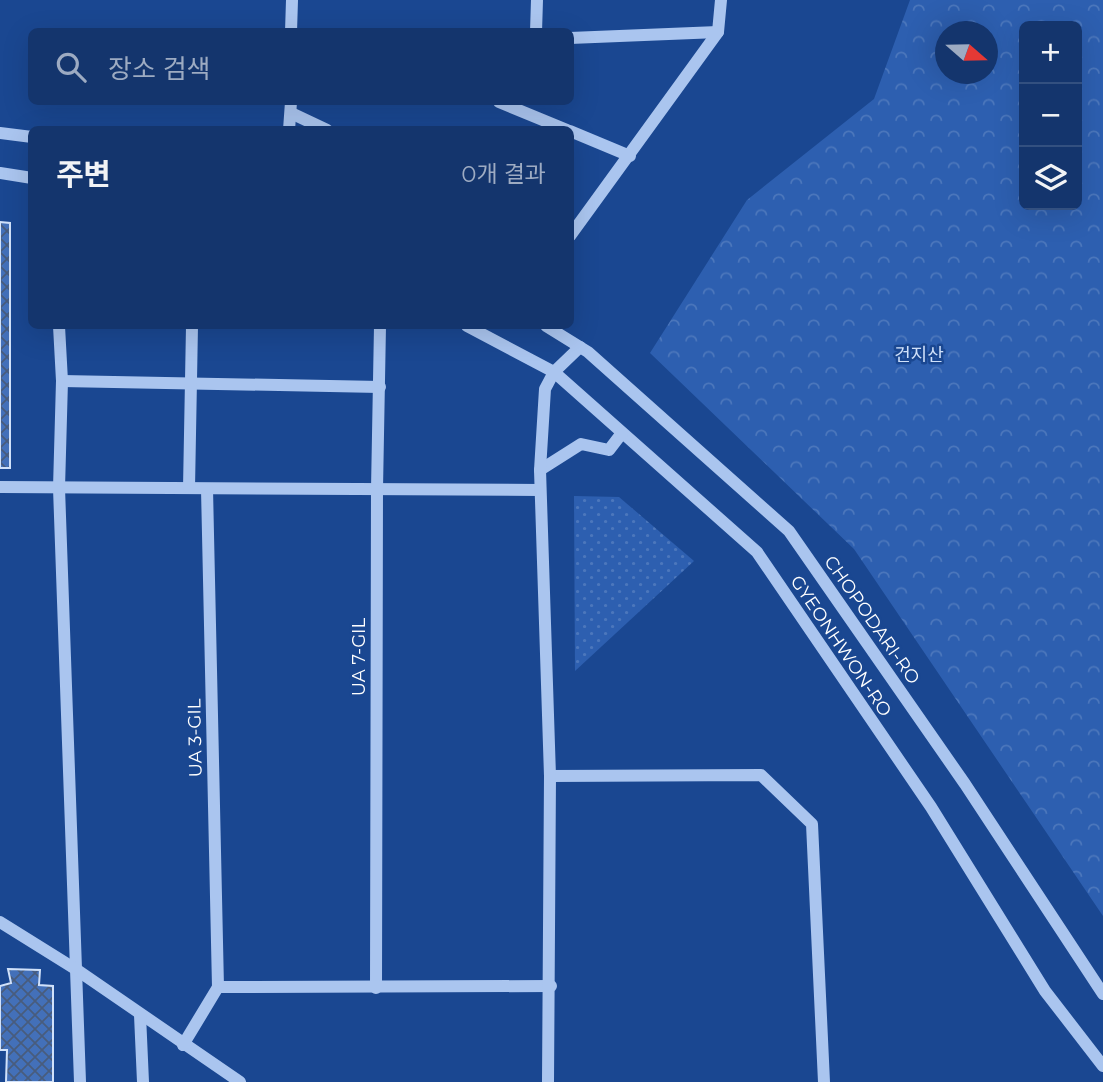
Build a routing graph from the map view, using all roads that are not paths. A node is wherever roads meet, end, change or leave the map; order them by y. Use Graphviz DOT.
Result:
graph roads {
  1 [pos="292,0"];
  2 [pos="537,0"];
  3 [pos="721,0"];
  4 [pos="292,28"];
  5 [pos="536,28"];
  6 [pos="718,32"];
  7 [pos="574,38"];
  8 [pos="506,105"];
  9 [pos="291,107"];
  10 [pos="289,126"];
  11 [pos="321,126"];
  12 [pos="559,126"];
  13 [pos="574,132"];
  14 [pos="0,133"];
  15 [pos="28,136"];
  16 [pos="630,156"];
  17 [pos="0,173"];
  18 [pos="28,177"];
  19 [pos="574,231"];
  20 [pos="60,329"];
  21 [pos="192,329"];
  22 [pos="380,329"];
  23 [pos="473,329"];
  24 [pos="551,329"];
  25 [pos="580,347"];
  26 [pos="554,372"];
  27 [pos="62,381"];
  28 [pos="192,384"];
  29 [pos="380,387"];
  30 [pos="622,433"];
  31 [pos="540,470"];
  32 [pos="0,487"];
  33 [pos="59,488"];
  34 [pos="188,488"];
  35 [pos="207,489"];
  36 [pos="377,489"];
  37 [pos="540,490"];
  38 [pos="550,776"];
  39 [pos="0,922"];
  40 [pos="77,970"];
  41 [pos="551,986"];
  42 [pos="218,987"];
  43 [pos="376,989"];
  44 [pos="1103,994"];
  45 [pos="140,1015"];
  46 [pos="183,1045"];
  47 [pos="1103,1066"];
  48 [pos="223,1077"];
  49 [pos="80,1082"];
  50 [pos="143,1082"];
  51 [pos="240,1082"];
  52 [pos="548,1082"];
  53 [pos="824,1082"];
  1 -- 4 [label="street"];
  2 -- 5 [label="street"];
  3 -- 6 [label="street"];
  6 -- 7 [label="street"];
  6 -- 16 [label="street"];
  8 -- 12 [label="street"];
  9 -- 10 [label="street"];
  9 -- 11 [label="street"];
  13 -- 16 [label="street"];
  14 -- 15 [label="street"];
  16 -- 19 [label="street"];
  17 -- 18 [label="street"];
  20 -- 27 [label="street"];
  21 -- 28 [label="street"];
  22 -- 29 [label="street, UA 7-GIL"];
  23 -- 26 [label="street, GYEONHWON-RO"];
  24 -- 25 [label="street, CHOPODARI-RO"];
  25 -- 26 [label="street"];
  25 -- 44 [label="street, CHOPODARI-RO"];
  26 -- 30 [label="street, GYEONHWON-RO"];
  26 -- 31 [label="street"];
  27 -- 28 [label="street"];
  27 -- 33 [label="street"];
  28 -- 29 [label="street"];
  28 -- 34 [label="street"];
  29 -- 36 [label="street, UA 7-GIL"];
  30 -- 31 [label="street"];
  30 -- 47 [label="street, GYEONHWON-RO"];
  31 -- 37 [label="street"];
  32 -- 33 [label="street"];
  33 -- 34 [label="street"];
  33 -- 40 [label="street"];
  34 -- 35 [label="street"];
  35 -- 36 [label="street"];
  35 -- 42 [label="street, UA 3-GIL"];
  36 -- 37 [label="street"];
  36 -- 43 [label="street, UA 7-GIL"];
  37 -- 38 [label="street"];
  38 -- 41 [label="street"];
  38 -- 53 [label="street"];
  39 -- 40 [label="street"];
  40 -- 45 [label="street"];
  40 -- 49 [label="street"];
  41 -- 43 [label="street"];
  41 -- 52 [label="street"];
  42 -- 43 [label="street"];
  42 -- 46 [label="street"];
  45 -- 46 [label="street"];
  45 -- 50 [label="street"];
  46 -- 48 [label="street"];
  48 -- 51 [label="street"];
}
